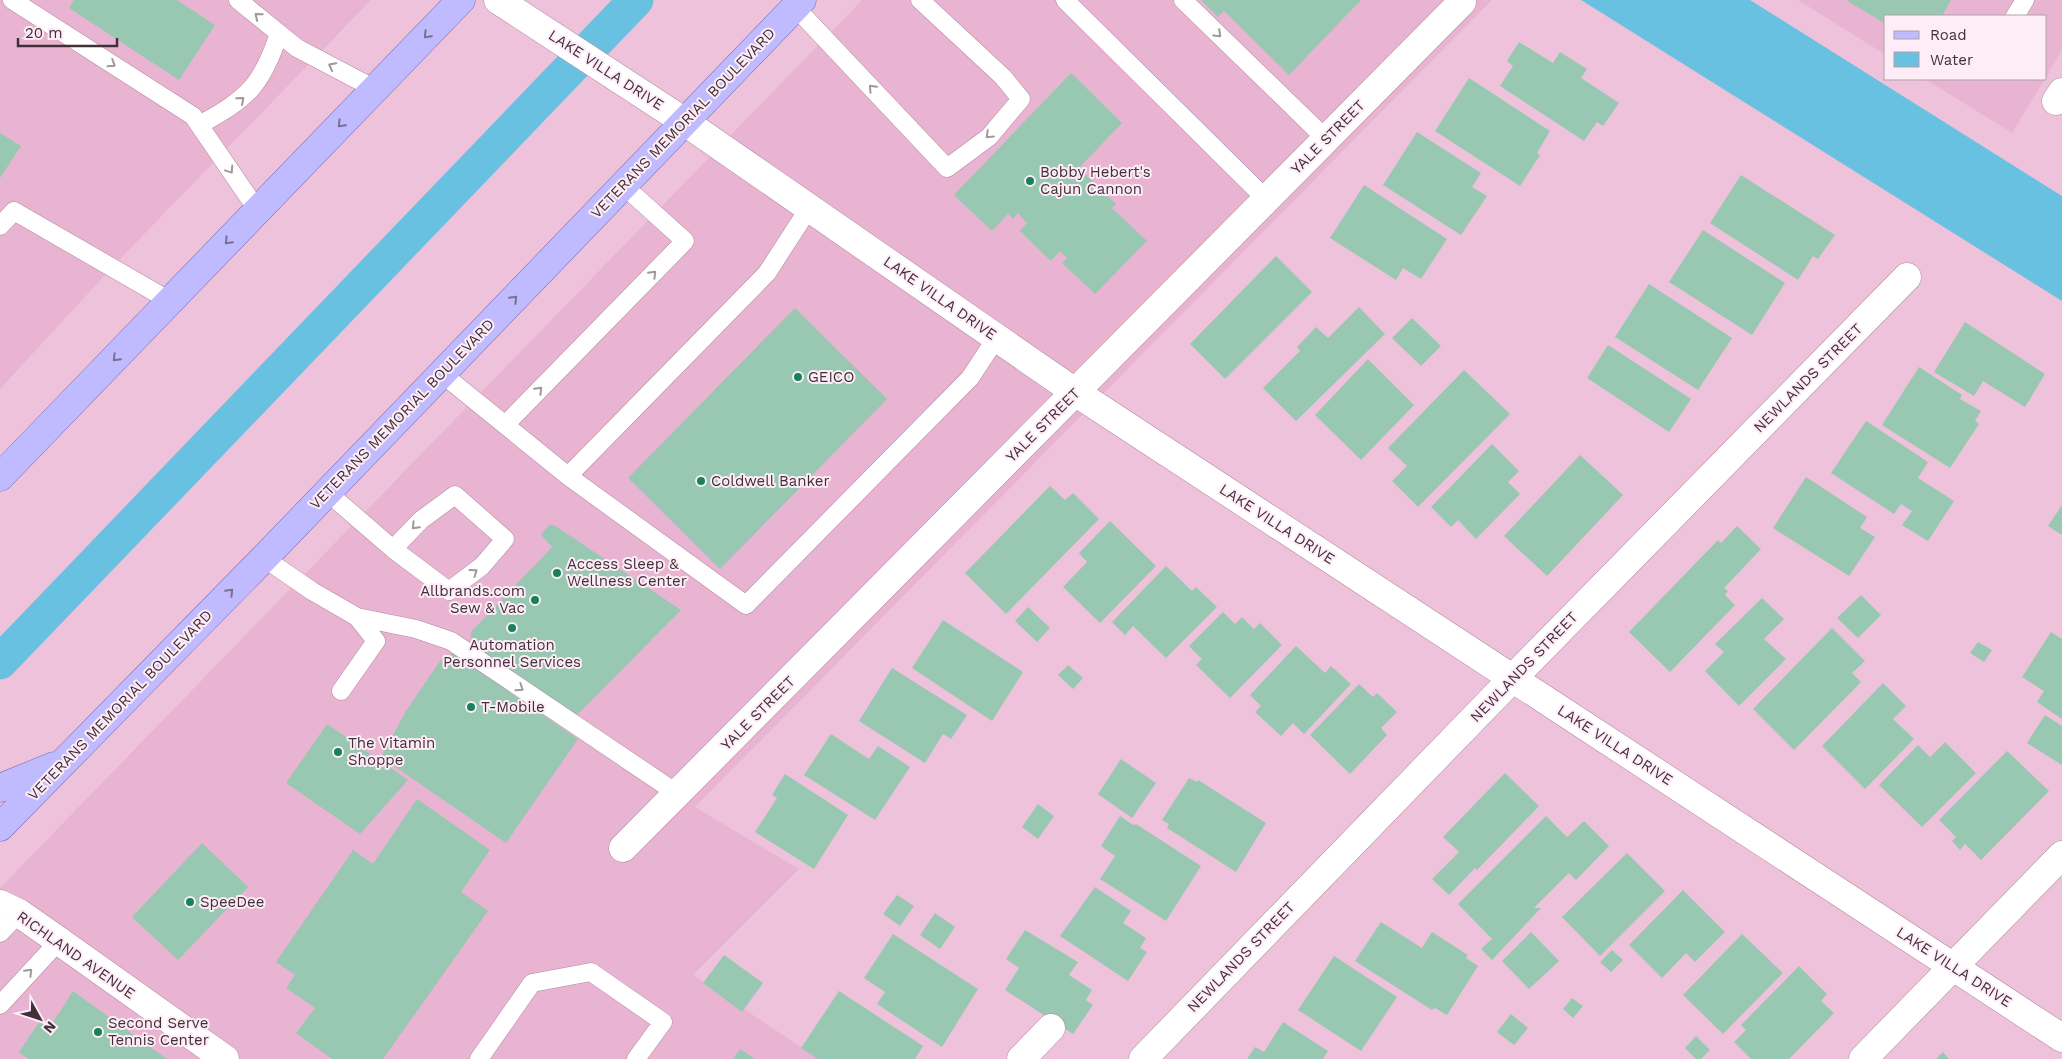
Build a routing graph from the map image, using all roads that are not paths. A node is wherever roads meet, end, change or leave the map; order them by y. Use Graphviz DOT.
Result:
graph roads {
  1 [pos="12,0"];
  2 [pos="238,0"];
  3 [pos="461,0"];
  4 [pos="498,0"];
  5 [pos="920,0"];
  6 [pos="1065,0"];
  7 [pos="1183,0"];
  8 [pos="2025,0"];
  9 [pos="1462,2"];
  10 [pos="798,3"];
  11 [pos="2016,15"];
  12 [pos="279,33"];
  13 [pos="375,89"];
  14 [pos="685,122"];
  15 [pos="199,125"];
  16 [pos="1326,139"];
  17 [pos="624,186"];
  18 [pos="1266,200"];
  19 [pos="809,208"];
  20 [pos="258,211"];
  21 [pos="0,226"];
  22 [pos="1907,277"];
  23 [pos="170,301"];
  24 [pos="997,337"];
  25 [pos="441,374"];
  26 [pos="1076,392"];
  27 [pos="505,424"];
  28 [pos="568,476"];
  29 [pos="0,477"];
  30 [pos="327,492"];
  31 [pos="393,549"];
  32 [pos="264,558"];
  33 [pos="357,617"];
  34 [pos="1513,678"];
  35 [pos="341,691"];
  36 [pos="65,761"];
  37 [pos="0,788"];
  38 [pos="678,794"];
  39 [pos="0,827"];
  40 [pos="623,848"];
  41 [pos="2062,855"];
  42 [pos="9,909"];
  43 [pos="0,933"];
  44 [pos="59,941"];
  45 [pos="1953,967"];
  46 [pos="0,1005"];
  47 [pos="1051,1028"];
  48 [pos="2062,1038"];
  49 [pos="224,1059"];
  50 [pos="479,1059"];
  51 [pos="636,1059"];
  52 [pos="1021,1059"];
  53 [pos="1143,1059"];
  54 [pos="1862,1059"];
  1 -- 15 [label="lane, one-way"];
  12 -- 2 [label="lane, one-way"];
  3 -- 13 [label="main road, one-way"];
  4 -- 14 [label="street, LAKE VILLA DRIVE"];
  5 -- 10 [label="lane, one-way"];
  6 -- 18 [label="lane"];
  7 -- 16 [label="lane, one-way"];
  8 -- 11 [label="lane"];
  9 -- 16 [label="street, YALE STREET"];
  10 -- 14 [label="main road, VETERANS MEMORIAL BOULEVARD"];
  13 -- 12 [label="lane, one-way"];
  15 -- 12 [label="lane, one-way"];
  13 -- 20 [label="main road, one-way"];
  14 -- 17 [label="main road, VETERANS MEMORIAL BOULEVARD"];
  14 -- 19 [label="street, LAKE VILLA DRIVE"];
  15 -- 20 [label="lane, one-way"];
  16 -- 18 [label="street, YALE STREET"];
  25 -- 17 [label="main road, VETERANS MEMORIAL BOULEVARD, one-way"];
  27 -- 17 [label="lane, one-way"];
  18 -- 26 [label="street, YALE STREET"];
  19 -- 24 [label="street, LAKE VILLA DRIVE"];
  19 -- 28 [label="lane"];
  20 -- 23 [label="main road, one-way"];
  21 -- 23 [label="lane"];
  22 -- 34 [label="street, NEWLANDS STREET"];
  23 -- 29 [label="main road, one-way"];
  24 -- 26 [label="street, LAKE VILLA DRIVE"];
  24 -- 28 [label="lane"];
  25 -- 27 [label="lane"];
  25 -- 30 [label="main road, VETERANS MEMORIAL BOULEVARD"];
  26 -- 34 [label="street, LAKE VILLA DRIVE"];
  26 -- 38 [label="street, YALE STREET"];
  27 -- 28 [label="lane"];
  30 -- 31 [label="lane"];
  30 -- 32 [label="main road, VETERANS MEMORIAL BOULEVARD"];
  31 -- 31 [label="lane, one-way"];
  32 -- 33 [label="lane"];
  36 -- 32 [label="main road, VETERANS MEMORIAL BOULEVARD, one-way"];
  33 -- 35 [label="lane"];
  33 -- 38 [label="lane, one-way"];
  34 -- 45 [label="street, LAKE VILLA DRIVE"];
  34 -- 53 [label="street, NEWLANDS STREET"];
  36 -- 37 [label="main road"];
  36 -- 39 [label="main road, VETERANS MEMORIAL BOULEVARD"];
  38 -- 40 [label="street, YALE STREET"];
  41 -- 45 [label="street"];
  42 -- 43 [label="lane"];
  42 -- 44 [label="street, RICHLAND AVENUE"];
  46 -- 44 [label="lane, one-way"];
  44 -- 49 [label="street, RICHLAND AVENUE"];
  45 -- 48 [label="street, LAKE VILLA DRIVE"];
  45 -- 54 [label="street"];
  47 -- 52 [label="street"];
  50 -- 51 [label="lane"];
}
